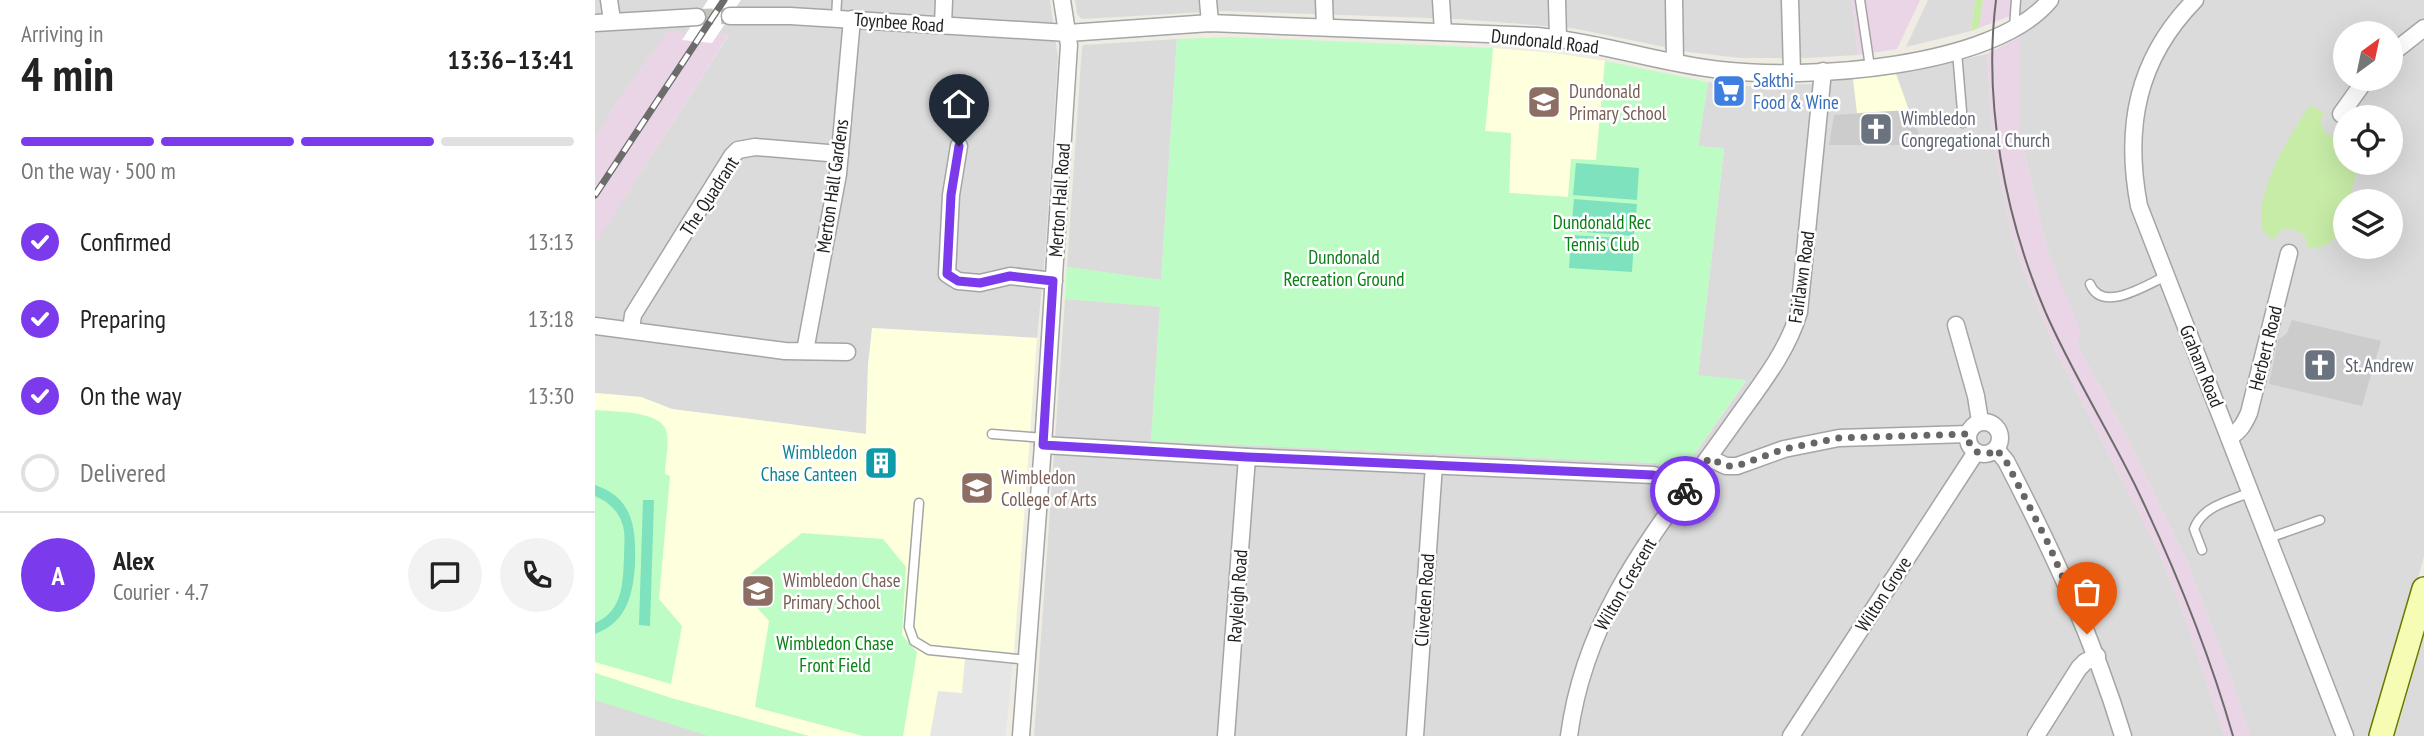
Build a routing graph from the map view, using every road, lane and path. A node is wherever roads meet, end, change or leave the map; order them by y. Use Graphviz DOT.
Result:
graph roads {
  1 [pos="609,0"];
  2 [pos="837,0"];
  3 [pos="944,0"];
  4 [pos="1062,0"];
  5 [pos="1208,0"];
  6 [pos="1324,0"];
  7 [pos="1441,0"];
  8 [pos="1557,0"];
  9 [pos="1674,0"];
  10 [pos="1790,0"];
  11 [pos="1860,0"];
  12 [pos="2016,0"];
  13 [pos="2050,0"];
  14 [pos="2195,0"];
  15 [pos="730,16"];
  16 [pos="697,17"];
  17 [pos="844,19"];
  18 [pos="612,20"];
  19 [pos="595,23"];
  20 [pos="1210,23"];
  21 [pos="943,25"];
  22 [pos="1325,27"];
  23 [pos="2424,27"];
  24 [pos="2014,30"];
  25 [pos="1443,32"];
  26 [pos="1068,33"];
  27 [pos="1559,38"];
  28 [pos="2403,44"];
  29 [pos="1957,52"];
  30 [pos="1675,62"];
  31 [pos="1870,67"];
  32 [pos="1823,71"];
  33 [pos="1792,72"];
  34 [pos="1963,123"];
  35 [pos="959,146"];
  36 [pos="840,154"];
  37 [pos="2289,253"];
  38 [pos="2166,276"];
  39 [pos="1053,281"];
  40 [pos="2090,284"];
  41 [pos="1956,325"];
  42 [pos="595,326"];
  43 [pos="631,330"];
  44 [pos="805,351"];
  45 [pos="846,352"];
  46 [pos="1980,421"];
  47 [pos="992,434"];
  48 [pos="1968,434"];
  49 [pos="2230,437"];
  50 [pos="1043,441"];
  51 [pos="1996,449"];
  52 [pos="1976,452"];
  53 [pos="1247,457"];
  54 [pos="1709,458"];
  55 [pos="1434,465"];
  56 [pos="1684,492"];
  57 [pos="2251,492"];
  58 [pos="919,503"];
  59 [pos="2320,520"];
  60 [pos="2269,538"];
  61 [pos="2202,550"];
  62 [pos="2422,602"];
  63 [pos="2097,656"];
  64 [pos="1027,660"];
  65 [pos="1021,736"];
  66 [pos="1226,736"];
  67 [pos="1415,736"];
  68 [pos="1569,736"];
  69 [pos="1791,736"];
  70 [pos="2036,736"];
  71 [pos="2123,736"];
  72 [pos="2345,736"];
  73 [pos="2381,736"];
  1 -- 18 [label="street"];
  2 -- 17 [label="lane"];
  3 -- 21 [label="street"];
  4 -- 26 [label="street, Merton Hall Road"];
  5 -- 20 [label="street"];
  6 -- 22 [label="street"];
  7 -- 25 [label="street"];
  8 -- 27 [label="street"];
  9 -- 30 [label="street"];
  10 -- 33 [label="street"];
  11 -- 31 [label="lane"];
  12 -- 24 [label="lane"];
  13 -- 24 [label="street, Dundonald Road"];
  14 -- 38 [label="street, Graham Road"];
  15 -- 17 [label="street, Toynbee Road"];
  16 -- 18 [label="street"];
  17 -- 21 [label="street, Toynbee Road"];
  17 -- 36 [label="street, Merton Hall Gardens"];
  18 -- 19 [label="street"];
  20 -- 22 [label="street, Dundonald Road"];
  20 -- 26 [label="street, Dundonald Road"];
  21 -- 26 [label="street, Toynbee Road"];
  22 -- 25 [label="street, Dundonald Road"];
  23 -- 28 [label="street"];
  24 -- 29 [label="street, Dundonald Road"];
  25 -- 27 [label="street, Dundonald Road"];
  26 -- 39 [label="street, Merton Hall Road"];
  27 -- 30 [label="street, Dundonald Road"];
  29 -- 31 [label="street, Dundonald Road"];
  29 -- 34 [label="lane"];
  30 -- 33 [label="street, Dundonald Road"];
  31 -- 32 [label="street, Dundonald Road"];
  32 -- 33 [label="street, Dundonald Road"];
  32 -- 54 [label="street, Fairlawn Road"];
  35 -- 39 [label="street"];
  36 -- 43 [label="street, The Quadrant"];
  36 -- 44 [label="street, Merton Hall Gardens"];
  37 -- 49 [label="street, Herbert Road"];
  38 -- 40 [label="lane"];
  38 -- 49 [label="street, Graham Road"];
  39 -- 50 [label="street, Merton Hall Road"];
  41 -- 46 [label="street"];
  42 -- 43 [label="street"];
  43 -- 44 [label="street"];
  44 -- 45 [label="street"];
  46 -- 48 [label="street"];
  46 -- 51 [label="street"];
  47 -- 50 [label="lane"];
  48 -- 52 [label="street"];
  48 -- 54 [label="street"];
  49 -- 57 [label="street, Graham Road"];
  50 -- 53 [label="street"];
  50 -- 64 [label="street, Merton Hall Road"];
  51 -- 52 [label="street"];
  51 -- 63 [label="street"];
  52 -- 69 [label="street, Wilton Grove"];
  53 -- 55 [label="street"];
  53 -- 66 [label="street, Rayleigh Road"];
  54 -- 56 [label="street, Wilton Crescent"];
  55 -- 56 [label="street"];
  55 -- 67 [label="street, Cliveden Road"];
  56 -- 68 [label="street, Wilton Crescent"];
  57 -- 60 [label="street, Graham Road"];
  57 -- 61 [label="lane"];
  58 -- 64 [label="lane"];
  59 -- 60 [label="lane"];
  60 -- 72 [label="street, Graham Road"];
  62 -- 73 [label="main road"];
  63 -- 70 [label="street"];
  63 -- 71 [label="street"];
  64 -- 65 [label="street, Merton Hall Road"];
}
